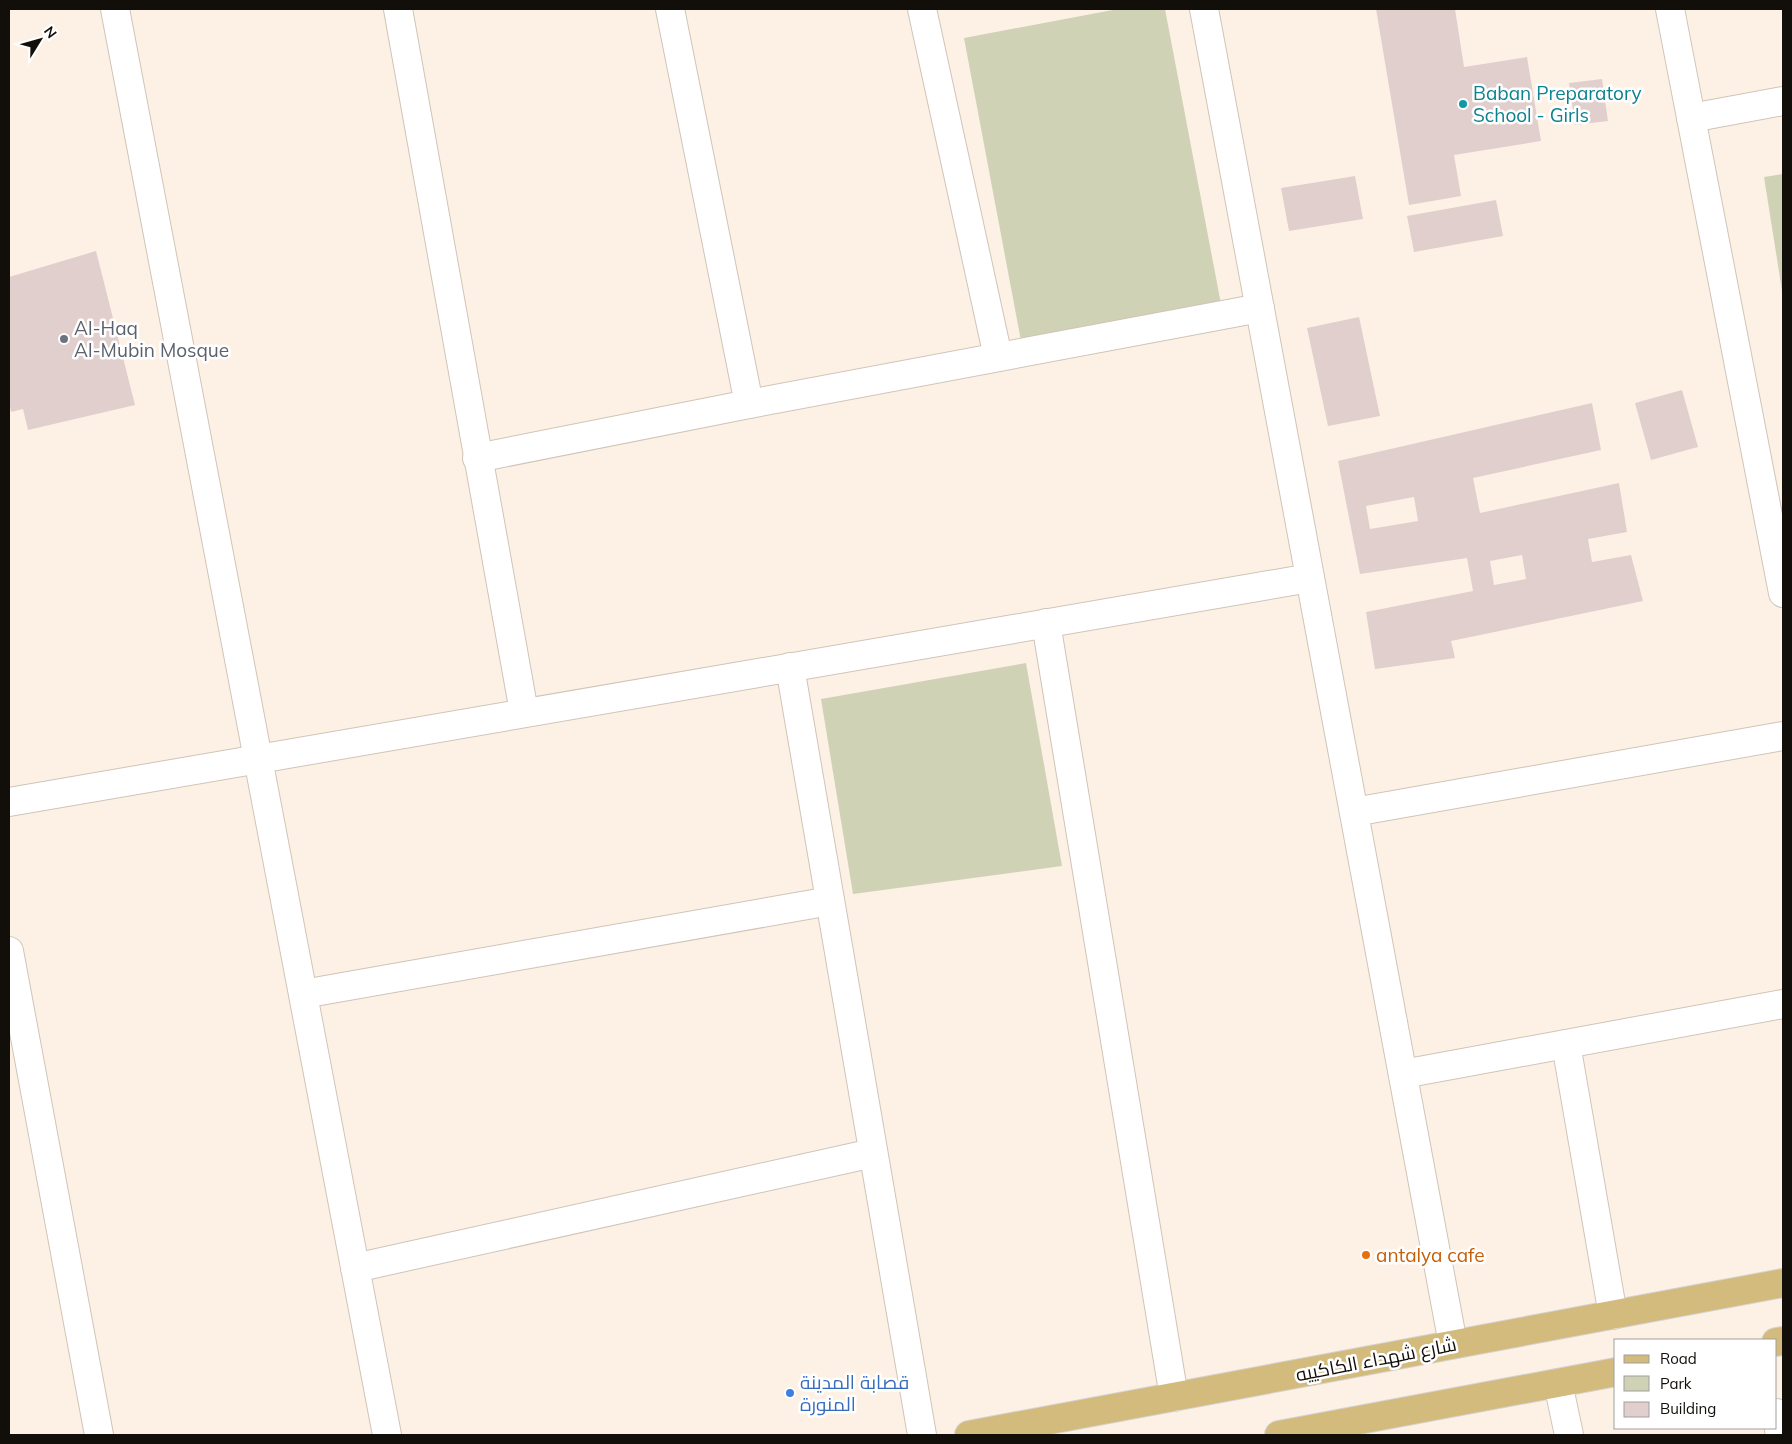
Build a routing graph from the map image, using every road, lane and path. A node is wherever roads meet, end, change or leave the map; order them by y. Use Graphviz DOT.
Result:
graph roads {
  1 [pos="115,9"];
  2 [pos="398,9"];
  3 [pos="670,9"];
  4 [pos="922,9"];
  5 [pos="1204,9"];
  6 [pos="1670,9"];
  7 [pos="1783,100"];
  8 [pos="1691,118"];
  9 [pos="1260,308"];
  10 [pos="998,357"];
  11 [pos="749,404"];
  12 [pos="477,458"];
  13 [pos="1310,578"];
  14 [pos="1783,592"];
  15 [pos="1046,623"];
  16 [pos="790,667"];
  17 [pos="524,712"];
  18 [pos="1783,736"];
  19 [pos="258,758"];
  20 [pos="9,802"];
  21 [pos="1354,812"];
  22 [pos="830,901"];
  23 [pos="9,951"];
  24 [pos="303,994"];
  25 [pos="1783,1004"];
  26 [pos="1566,1044"];
  27 [pos="1403,1074"];
  28 [pos="873,1153"];
  29 [pos="355,1268"];
  30 [pos="1783,1283"];
  31 [pos="1613,1315"];
  32 [pos="1453,1344"];
  33 [pos="1614,1372"];
  34 [pos="1558,1383"];
  35 [pos="1174,1397"];
  36 [pos="1777,1418"];
  37 [pos="1056,1427"];
  38 [pos="1373,1427"];
  39 [pos="99,1435"];
  40 [pos="387,1435"];
  41 [pos="922,1435"];
  42 [pos="969,1435"];
  43 [pos="1279,1435"];
  44 [pos="1569,1435"];
  45 [pos="1780,1435"];
  1 -- 19 [label="street"];
  2 -- 12 [label="street"];
  3 -- 11 [label="street"];
  4 -- 10 [label="street"];
  5 -- 9 [label="street"];
  6 -- 8 [label="street"];
  7 -- 8 [label="street"];
  8 -- 14 [label="street"];
  9 -- 10 [label="street"];
  9 -- 13 [label="street"];
  10 -- 11 [label="street"];
  11 -- 12 [label="street"];
  12 -- 17 [label="street"];
  13 -- 15 [label="street"];
  13 -- 21 [label="street"];
  15 -- 16 [label="street"];
  15 -- 35 [label="street"];
  16 -- 17 [label="street"];
  16 -- 22 [label="street"];
  17 -- 19 [label="street"];
  18 -- 21 [label="street"];
  19 -- 20 [label="street"];
  19 -- 24 [label="street"];
  21 -- 27 [label="street"];
  22 -- 24 [label="street"];
  22 -- 28 [label="street"];
  23 -- 39 [label="street"];
  24 -- 29 [label="street"];
  25 -- 26 [label="street"];
  26 -- 27 [label="street"];
  26 -- 31 [label="street"];
  27 -- 32 [label="street"];
  28 -- 29 [label="street"];
  28 -- 41 [label="street"];
  29 -- 40 [label="street"];
  30 -- 31 [label="main road, شارع شهداء الكاكييه"];
  31 -- 32 [label="main road, شارع شهداء الكاكييه"];
  32 -- 35 [label="main road, شارع شهداء الكاكييه"];
  33 -- 34 [label="main road"];
  34 -- 38 [label="main road"];
  34 -- 44 [label="street"];
  35 -- 37 [label="main road, شارع شهداء الكاكييه"];
  36 -- 45 [label="street"];
  37 -- 42 [label="main road, شارع شهداء الكاكييه"];
  38 -- 43 [label="main road"];
}
